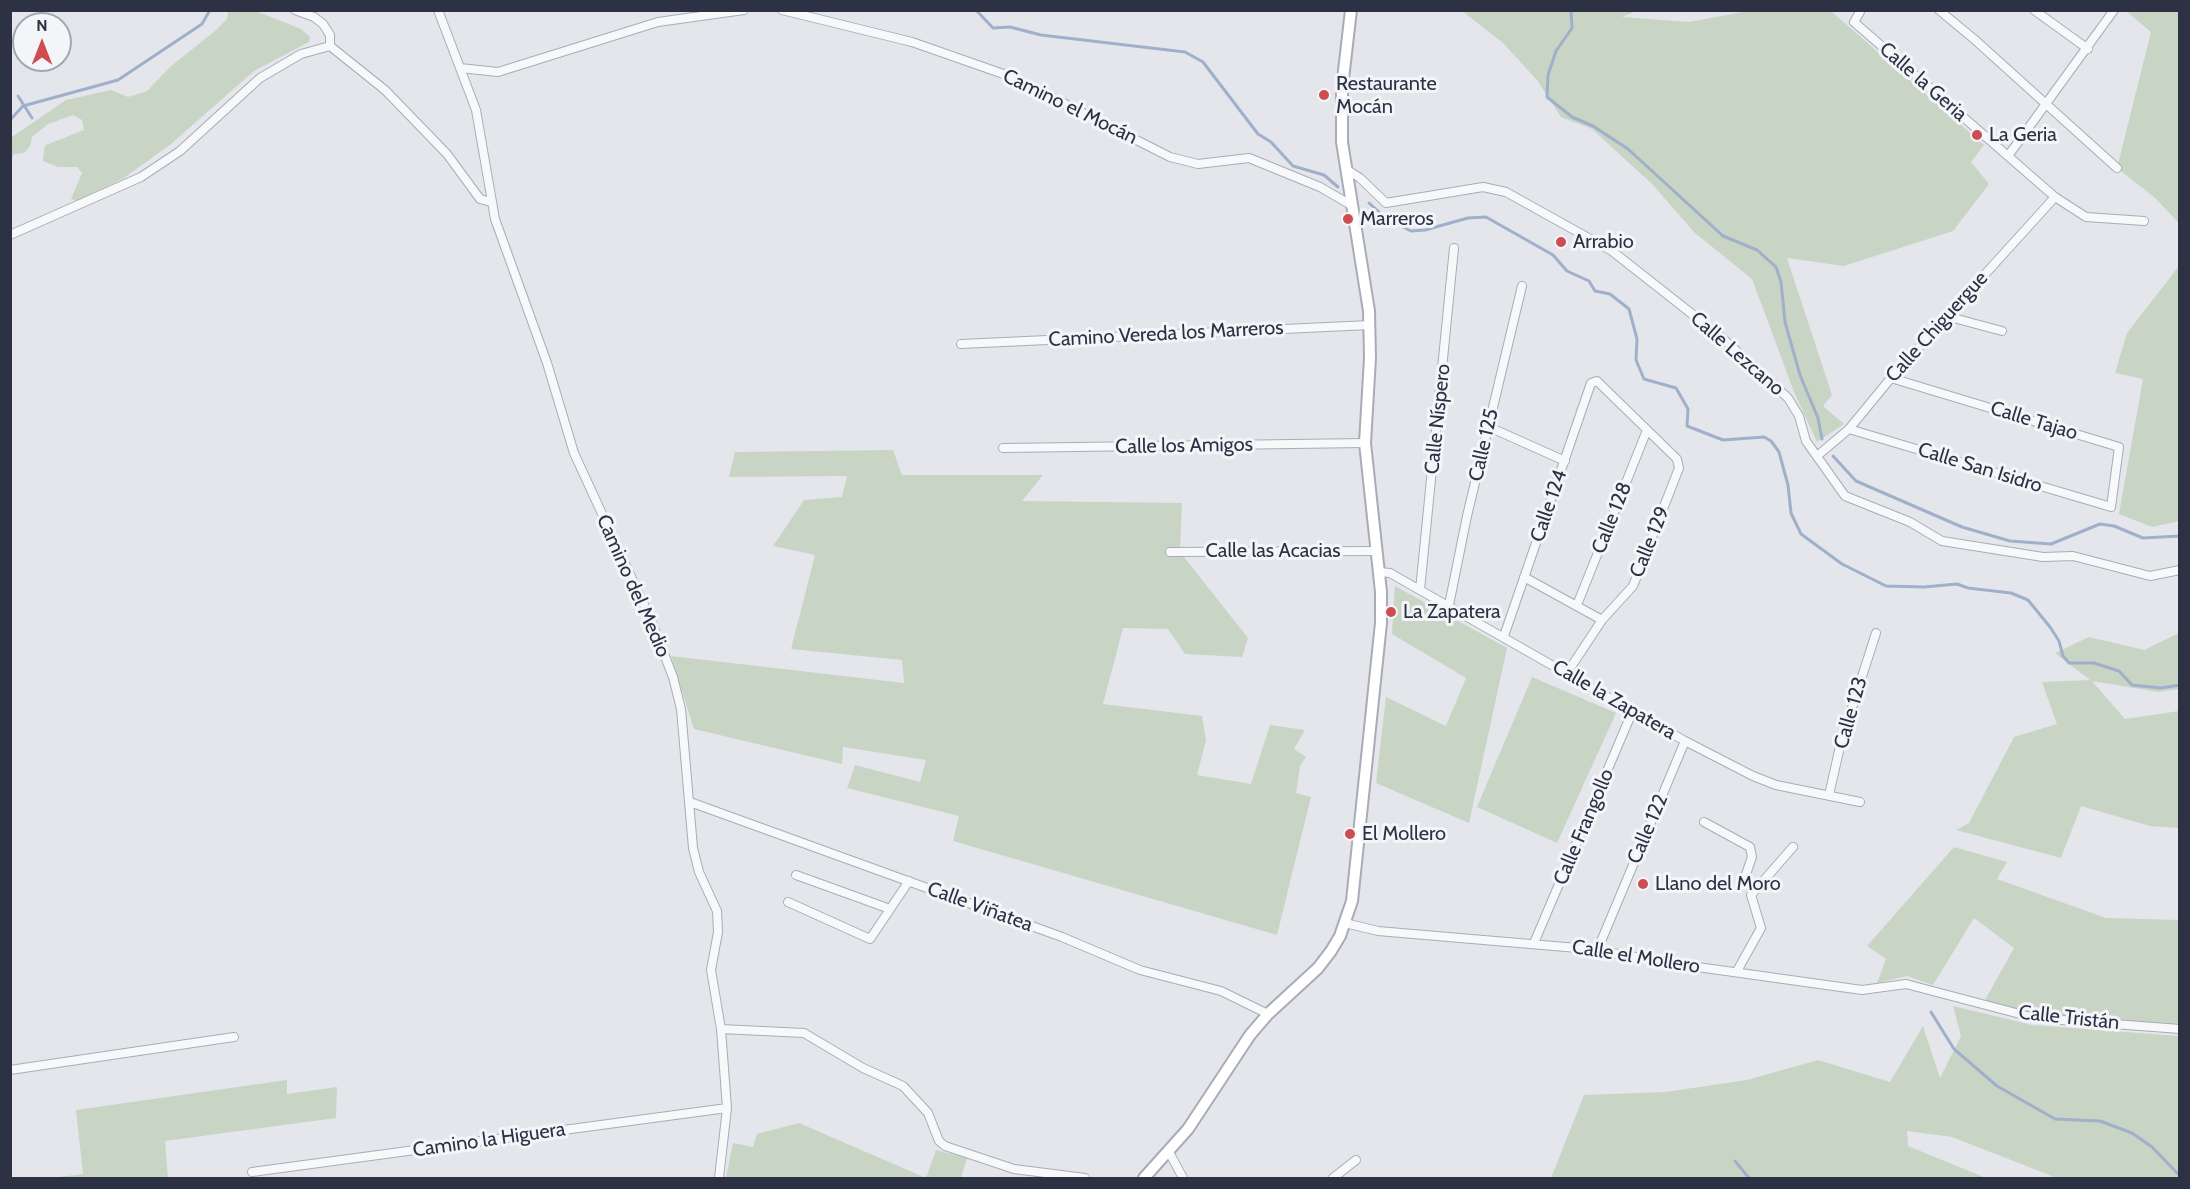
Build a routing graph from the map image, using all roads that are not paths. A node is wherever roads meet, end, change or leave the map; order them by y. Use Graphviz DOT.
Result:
graph roads {
  1 [pos="295,10"];
  2 [pos="438,10"];
  3 [pos="744,10"];
  4 [pos="782,10"];
  5 [pos="1352,10"];
  6 [pos="1861,10"];
  7 [pos="1939,10"];
  8 [pos="2034,10"];
  9 [pos="2114,10"];
  10 [pos="330,46"];
  11 [pos="2088,49"];
  12 [pos="459,68"];
  13 [pos="2046,104"];
  14 [pos="2008,156"];
  15 [pos="2117,168"];
  16 [pos="1346,169"];
  17 [pos="2055,197"];
  18 [pos="491,202"];
  19 [pos="1351,205"];
  20 [pos="2144,221"];
  21 [pos="10,235"];
  22 [pos="1454,248"];
  23 [pos="1522,286"];
  24 [pos="1946,316"];
  25 [pos="1370,325"];
  26 [pos="2002,331"];
  27 [pos="961,344"];
  28 [pos="1891,378"];
  29 [pos="1489,427"];
  30 [pos="1849,429"];
  31 [pos="1647,430"];
  32 [pos="1365,443"];
  33 [pos="1003,448"];
  34 [pos="1817,456"];
  35 [pos="1565,461"];
  36 [pos="2111,507"];
  37 [pos="1377,551"];
  38 [pos="1170,552"];
  39 [pos="2180,570"];
  40 [pos="1379,572"];
  41 [pos="1524,578"];
  42 [pos="1420,590"];
  43 [pos="1449,605"];
  44 [pos="1577,605"];
  45 [pos="1602,620"];
  46 [pos="1876,633"];
  47 [pos="1504,636"];
  48 [pos="1567,673"];
  49 [pos="1633,710"];
  50 [pos="1685,741"];
  51 [pos="1829,795"];
  52 [pos="690,802"];
  53 [pos="1860,802"];
  54 [pos="1704,822"];
  55 [pos="1793,847"];
  56 [pos="796,875"];
  57 [pos="909,880"];
  58 [pos="1754,891"];
  59 [pos="788,902"];
  60 [pos="890,909"];
  61 [pos="1345,923"];
  62 [pos="1534,943"];
  63 [pos="1598,951"];
  64 [pos="1737,972"];
  65 [pos="1925,989"];
  66 [pos="1268,1014"];
  67 [pos="722,1029"];
  68 [pos="2180,1029"];
  69 [pos="234,1037"];
  70 [pos="10,1070"];
  71 [pos="727,1108"];
  72 [pos="1168,1152"];
  73 [pos="1356,1160"];
  74 [pos="252,1172"];
  75 [pos="719,1179"];
  76 [pos="1085,1179"];
  77 [pos="1144,1179"];
  78 [pos="1183,1179"];
  79 [pos="1333,1179"];
  1 -- 10 [label="street"];
  2 -- 12 [label="street, Camino del Medio"];
  3 -- 12 [label="street"];
  4 -- 19 [label="street, Camino el Mocán"];
  5 -- 16 [label="main road"];
  6 -- 14 [label="street, Calle la Geria"];
  7 -- 13 [label="street"];
  8 -- 11 [label="street"];
  9 -- 11 [label="street"];
  10 -- 18 [label="street"];
  10 -- 21 [label="street"];
  11 -- 13 [label="street"];
  12 -- 18 [label="street, Camino del Medio"];
  13 -- 14 [label="street"];
  13 -- 15 [label="street"];
  14 -- 17 [label="street, Calle la Geria"];
  16 -- 19 [label="main road"];
  16 -- 34 [label="street, Calle Lezcano"];
  17 -- 20 [label="street, Calle la Geria"];
  17 -- 24 [label="street, Calle Chiguergue"];
  18 -- 52 [label="street, Camino del Medio"];
  19 -- 25 [label="main road"];
  22 -- 42 [label="street, Calle Níspero"];
  23 -- 29 [label="street, Calle 125"];
  24 -- 26 [label="street"];
  24 -- 28 [label="street, Calle Chiguergue"];
  25 -- 27 [label="street, Camino Vereda los Marreros"];
  25 -- 32 [label="main road"];
  28 -- 30 [label="street, Calle Chiguergue"];
  28 -- 36 [label="street, Calle Tajao"];
  29 -- 35 [label="street"];
  29 -- 43 [label="street, Calle 125"];
  30 -- 34 [label="street, Calle Chiguergue"];
  30 -- 36 [label="street, Calle San Isidro"];
  31 -- 35 [label="street, Calle 124"];
  31 -- 44 [label="street, Calle 128"];
  31 -- 45 [label="street, Calle 129"];
  32 -- 33 [label="street, Calle los Amigos"];
  32 -- 37 [label="main road"];
  34 -- 39 [label="street, Calle Lezcano"];
  35 -- 41 [label="street, Calle 124"];
  37 -- 38 [label="street, Calle las Acacias"];
  37 -- 40 [label="main road"];
  40 -- 42 [label="street, Calle la Zapatera"];
  40 -- 61 [label="main road"];
  41 -- 44 [label="street"];
  41 -- 47 [label="street, Calle 124"];
  42 -- 43 [label="street, Calle la Zapatera"];
  43 -- 47 [label="street, Calle la Zapatera"];
  44 -- 45 [label="street"];
  45 -- 48 [label="street, Calle 129"];
  46 -- 51 [label="street, Calle 123"];
  47 -- 48 [label="street, Calle la Zapatera"];
  48 -- 49 [label="street, Calle la Zapatera"];
  49 -- 50 [label="street, Calle la Zapatera"];
  49 -- 62 [label="street, Calle Frangollo"];
  50 -- 51 [label="street, Calle la Zapatera"];
  50 -- 63 [label="street, Calle 122"];
  51 -- 53 [label="street, Calle la Zapatera"];
  52 -- 57 [label="street, Calle Viñatea"];
  52 -- 67 [label="street, Camino del Medio"];
  54 -- 58 [label="street"];
  55 -- 58 [label="street"];
  56 -- 60 [label="street"];
  57 -- 60 [label="street"];
  57 -- 66 [label="street, Calle Viñatea"];
  58 -- 64 [label="street"];
  59 -- 60 [label="street"];
  61 -- 62 [label="street, Calle el Mollero"];
  61 -- 66 [label="main road"];
  62 -- 63 [label="street, Calle el Mollero"];
  63 -- 64 [label="street, Calle el Mollero"];
  64 -- 65 [label="street, Calle el Mollero"];
  65 -- 68 [label="street, Calle Tristán"];
  66 -- 72 [label="main road"];
  67 -- 71 [label="street, Camino del Medio"];
  67 -- 76 [label="street"];
  69 -- 70 [label="street"];
  71 -- 74 [label="street, Camino la Higuera"];
  71 -- 75 [label="street, Camino del Medio"];
  72 -- 77 [label="main road"];
  72 -- 78 [label="street"];
  73 -- 79 [label="street"];
}
